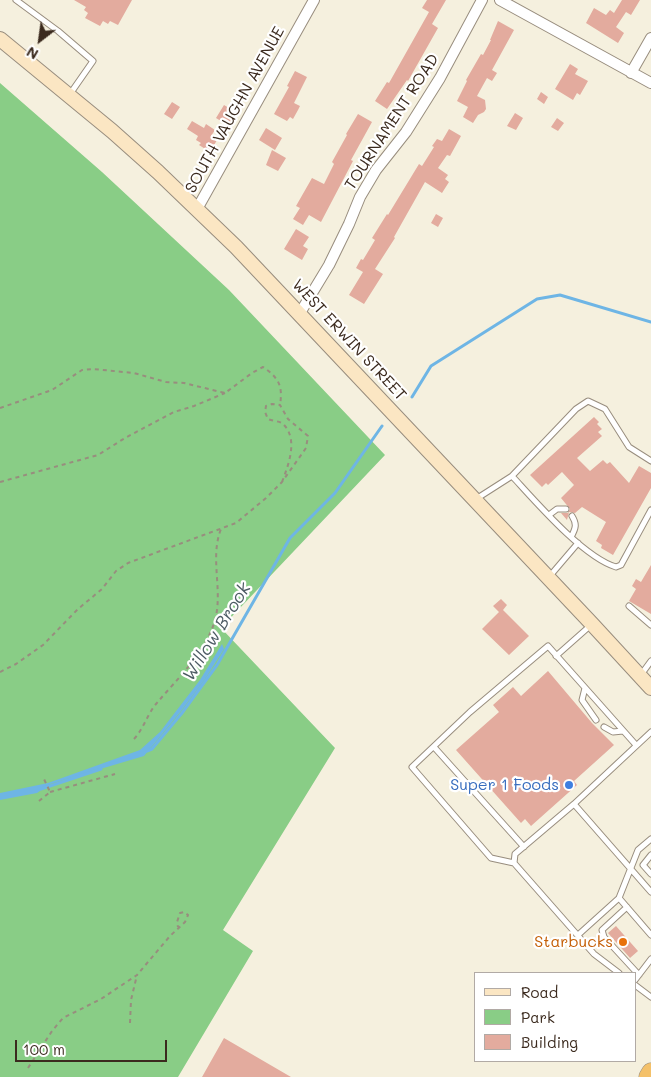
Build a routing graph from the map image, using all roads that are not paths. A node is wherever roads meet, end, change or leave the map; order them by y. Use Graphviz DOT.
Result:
graph roads {
  1 [pos="16,0"];
  2 [pos="314,0"];
  3 [pos="482,0"];
  4 [pos="500,0"];
  5 [pos="651,38"];
  6 [pos="1,42"];
  7 [pos="631,72"];
  8 [pos="651,83"];
  9 [pos="69,96"];
  10 [pos="197,209"];
  11 [pos="300,313"];
  12 [pos="651,461"];
  13 [pos="512,476"];
  14 [pos="476,500"];
  15 [pos="566,509"];
  16 [pos="651,510"];
  17 [pos="549,515"];
  18 [pos="572,516"];
  19 [pos="571,536"];
  20 [pos="578,543"];
  21 [pos="548,577"];
  22 [pos="629,606"];
  23 [pos="592,624"];
  24 [pos="651,625"];
  25 [pos="556,656"];
  26 [pos="651,661"];
  27 [pos="640,676"];
  28 [pos="585,688"];
  29 [pos="651,688"];
  30 [pos="596,720"];
  31 [pos="604,727"];
  32 [pos="623,731"];
  33 [pos="651,732"];
  34 [pos="636,745"];
  35 [pos="434,747"];
  36 [pos="574,804"];
  37 [pos="651,839"];
  38 [pos="524,846"];
  39 [pos="651,855"];
  40 [pos="514,863"];
  41 [pos="631,868"];
  42 [pos="651,874"];
  43 [pos="651,892"];
  44 [pos="619,898"];
  45 [pos="627,907"];
  46 [pos="594,921"];
  47 [pos="604,929"];
  48 [pos="578,935"];
  49 [pos="651,935"];
  50 [pos="651,959"];
  51 [pos="618,972"];
  52 [pos="633,972"];
  53 [pos="637,977"];
  54 [pos="636,986"];
  55 [pos="651,997"];
  56 [pos="651,1072"];
  57 [pos="648,1077"];
  1 -- 9 [label="lane"];
  2 -- 10 [label="street, SOUTH VAUGHN AVENUE"];
  3 -- 11 [label="street, TOURNAMENT ROAD"];
  4 -- 7 [label="street"];
  5 -- 7 [label="street"];
  6 -- 9 [label="main road, WEST ERWIN STREET"];
  7 -- 8 [label="street"];
  9 -- 10 [label="main road, WEST ERWIN STREET"];
  10 -- 11 [label="main road, WEST ERWIN STREET"];
  11 -- 14 [label="main road, WEST ERWIN STREET"];
  12 -- 13 [label="lane"];
  13 -- 14 [label="lane"];
  13 -- 17 [label="lane"];
  14 -- 21 [label="main road, WEST ERWIN STREET"];
  15 -- 17 [label="lane"];
  16 -- 20 [label="lane"];
  17 -- 19 [label="lane"];
  18 -- 19 [label="lane"];
  19 -- 20 [label="lane"];
  20 -- 21 [label="lane"];
  21 -- 23 [label="main road, WEST ERWIN STREET"];
  22 -- 24 [label="lane"];
  23 -- 25 [label="lane"];
  23 -- 27 [label="main road, WEST ERWIN STREET"];
  25 -- 28 [label="lane"];
  25 -- 35 [label="lane"];
  26 -- 27 [label="lane"];
  27 -- 29 [label="main road, WEST ERWIN STREET"];
  28 -- 30 [label="lane"];
  28 -- 32 [label="lane"];
  31 -- 32 [label="lane"];
  32 -- 34 [label="lane"];
  33 -- 34 [label="lane"];
  34 -- 36 [label="lane"];
  35 -- 38 [label="lane"];
  35 -- 40 [label="lane"];
  36 -- 38 [label="lane"];
  36 -- 41 [label="lane"];
  37 -- 41 [label="lane"];
  38 -- 40 [label="lane"];
  39 -- 42 [label="lane"];
  40 -- 48 [label="lane"];
  41 -- 43 [label="lane"];
  41 -- 44 [label="lane"];
  44 -- 45 [label="lane"];
  44 -- 46 [label="lane"];
  45 -- 47 [label="lane"];
  45 -- 49 [label="lane"];
  46 -- 47 [label="lane"];
  46 -- 48 [label="lane"];
  47 -- 52 [label="lane"];
  48 -- 51 [label="lane"];
  50 -- 53 [label="lane"];
  54 -- 55 [label="lane"];
  56 -- 57 [label="highway"];
}
